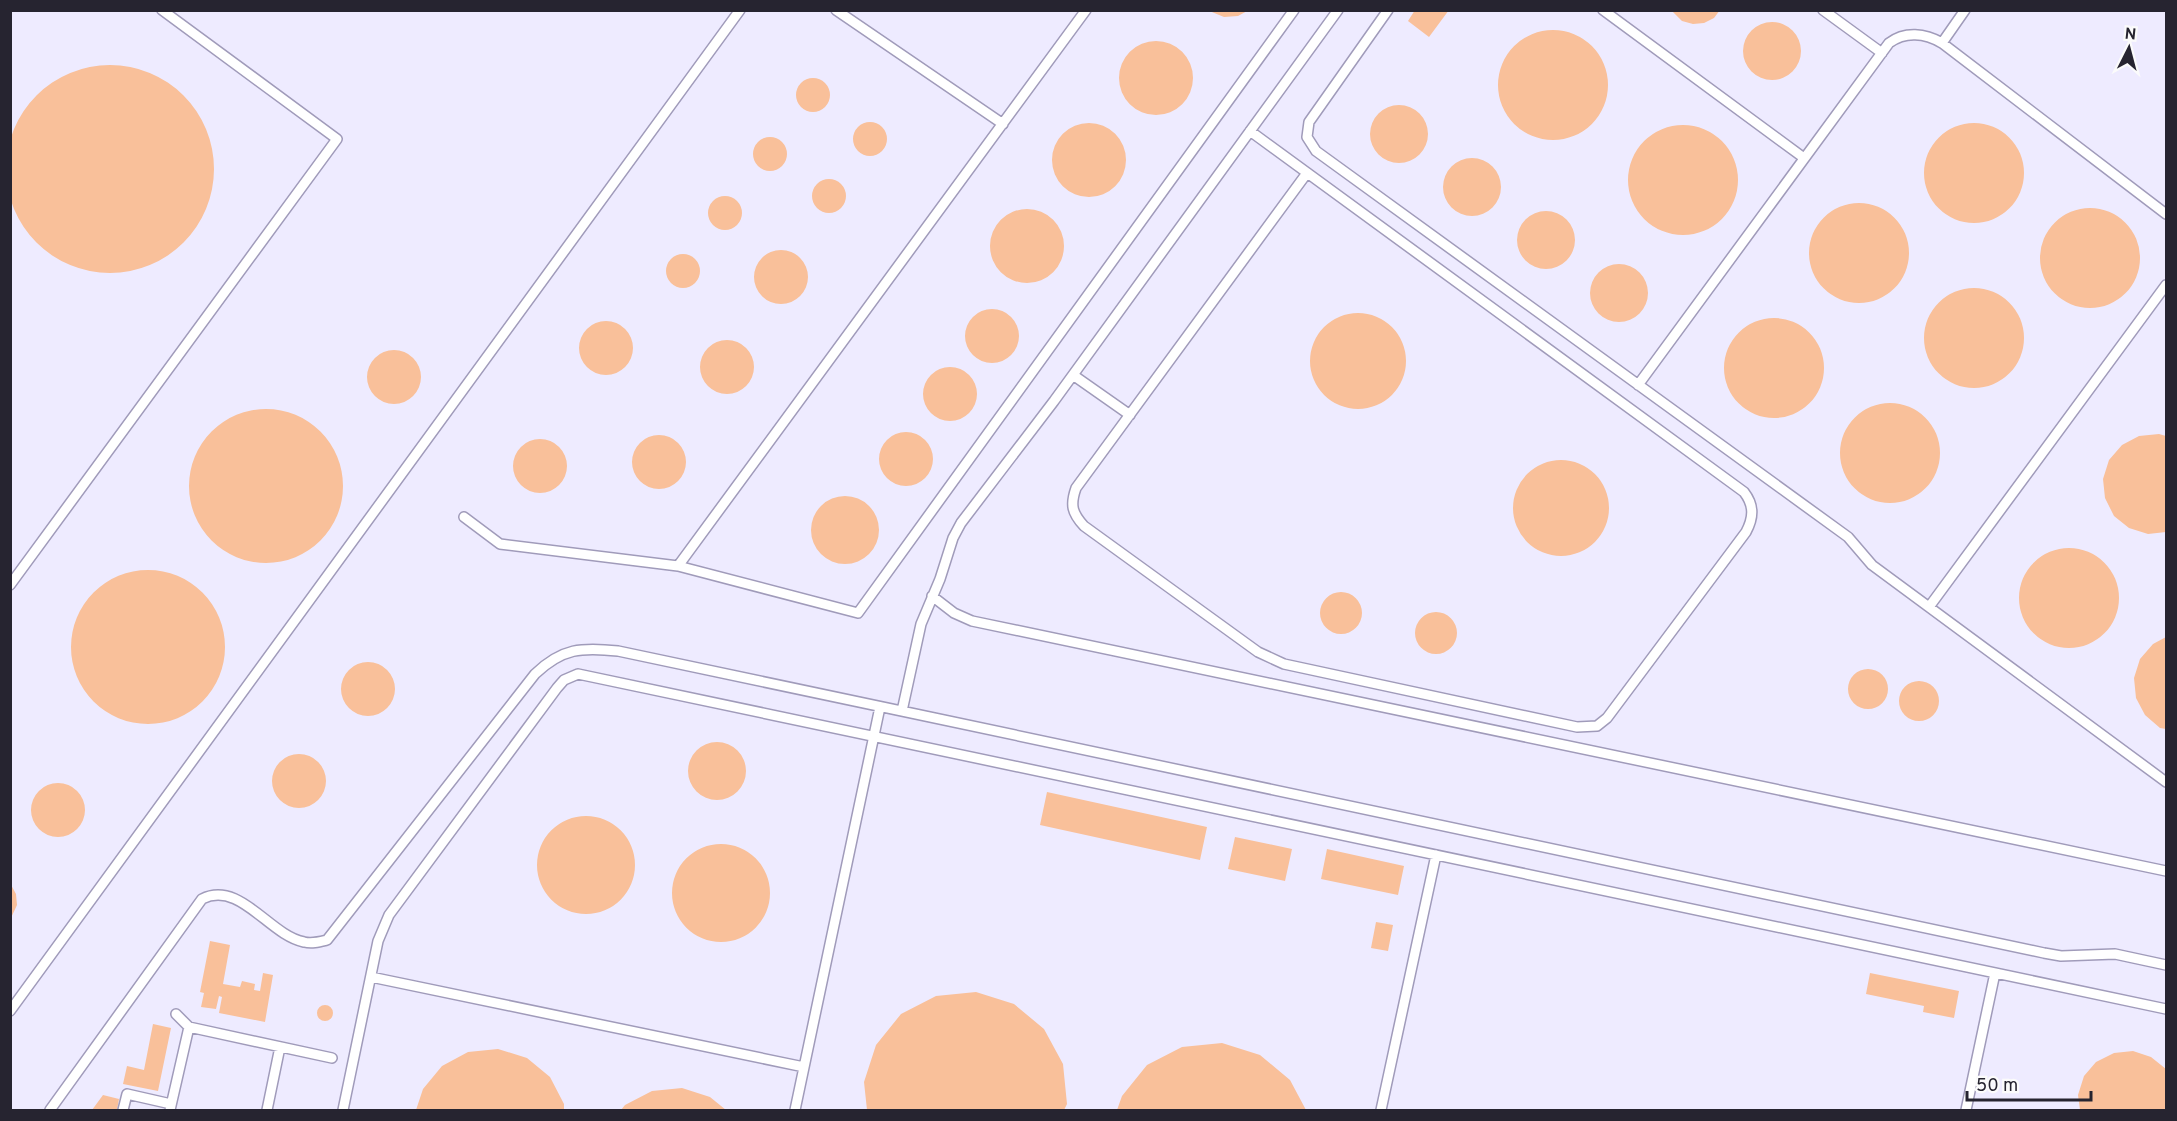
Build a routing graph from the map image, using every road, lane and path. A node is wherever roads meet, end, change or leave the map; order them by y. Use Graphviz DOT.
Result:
graph roads {
  1 [pos="162,10"];
  2 [pos="740,10"];
  3 [pos="836,10"];
  4 [pos="1086,10"];
  5 [pos="1294,10"];
  6 [pos="1338,10"];
  7 [pos="1388,10"];
  8 [pos="1603,10"];
  9 [pos="1823,10"];
  10 [pos="1965,10"];
  11 [pos="1942,43"];
  12 [pos="1882,53"];
  13 [pos="1003,124"];
  14 [pos="1250,131"];
  15 [pos="1804,158"];
  16 [pos="1307,173"];
  17 [pos="2166,214"];
  18 [pos="2166,285"];
  19 [pos="1073,375"];
  20 [pos="1638,385"];
  21 [pos="1130,415"];
  22 [pos="464,517"];
  23 [pos="678,566"];
  24 [pos="10,585"];
  25 [pos="932,596"];
  26 [pos="1929,607"];
  27 [pos="880,706"];
  28 [pos="902,711"];
  29 [pos="874,735"];
  30 [pos="2166,782"];
  31 [pos="1436,855"];
  32 [pos="2166,871"];
  33 [pos="2166,965"];
  34 [pos="1995,973"];
  35 [pos="371,976"];
  36 [pos="2166,1009"];
  37 [pos="10,1011"];
  38 [pos="176,1014"];
  39 [pos="189,1027"];
  40 [pos="280,1047"];
  41 [pos="332,1058"];
  42 [pos="804,1067"];
  43 [pos="171,1107"];
  44 [pos="50,1110"];
  45 [pos="123,1110"];
  46 [pos="267,1110"];
  47 [pos="343,1110"];
  48 [pos="795,1110"];
  49 [pos="1381,1110"];
  50 [pos="1965,1110"];
  1 -- 24 [label="lane"];
  2 -- 37 [label="lane"];
  3 -- 13 [label="lane"];
  4 -- 13 [label="lane"];
  5 -- 23 [label="lane"];
  6 -- 14 [label="lane"];
  7 -- 20 [label="lane"];
  8 -- 15 [label="lane"];
  9 -- 12 [label="lane"];
  10 -- 11 [label="lane"];
  11 -- 12 [label="lane"];
  11 -- 17 [label="lane"];
  12 -- 15 [label="lane"];
  13 -- 23 [label="lane"];
  14 -- 16 [label="lane"];
  14 -- 19 [label="lane"];
  15 -- 20 [label="lane"];
  16 -- 21 [label="lane"];
  16 -- 21 [label="lane"];
  18 -- 26 [label="lane"];
  19 -- 21 [label="lane"];
  19 -- 25 [label="lane"];
  20 -- 26 [label="lane"];
  22 -- 23 [label="lane"];
  25 -- 28 [label="lane"];
  25 -- 32 [label="lane"];
  26 -- 30 [label="lane"];
  27 -- 28 [label="lane"];
  27 -- 29 [label="lane"];
  27 -- 44 [label="lane"];
  28 -- 33 [label="lane"];
  29 -- 31 [label="lane"];
  29 -- 35 [label="lane"];
  29 -- 42 [label="lane"];
  31 -- 34 [label="lane"];
  31 -- 49 [label="lane"];
  34 -- 36 [label="lane"];
  34 -- 50 [label="lane"];
  35 -- 42 [label="lane"];
  35 -- 47 [label="lane"];
  38 -- 39 [label="lane"];
  39 -- 40 [label="lane"];
  39 -- 43 [label="lane"];
  40 -- 41 [label="lane"];
  40 -- 46 [label="lane"];
  42 -- 48 [label="lane"];
  43 -- 45 [label="lane"];
}
